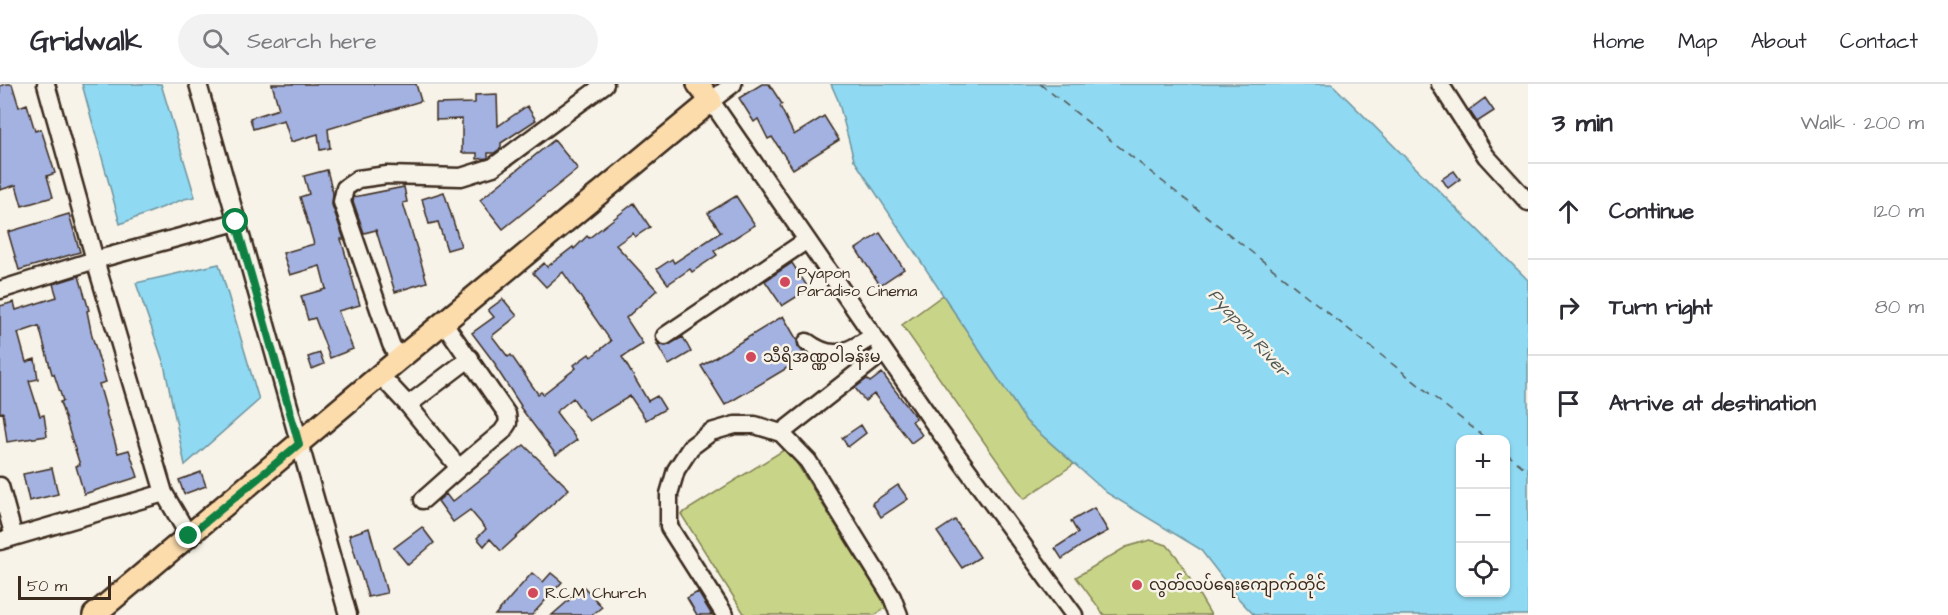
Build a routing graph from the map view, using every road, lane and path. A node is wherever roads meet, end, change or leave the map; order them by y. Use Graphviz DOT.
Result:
graph roads {
  1 [pos="46,84"];
  2 [pos="198,84"];
  3 [pos="605,84"];
  4 [pos="698,84"];
  5 [pos="733,84"];
  6 [pos="1440,84"];
  7 [pos="711,101"];
  8 [pos="1528,202"];
  9 [pos="236,222"];
  10 [pos="807,240"];
  11 [pos="95,260"];
  12 [pos="0,290"];
  13 [pos="444,323"];
  14 [pos="665,336"];
  15 [pos="873,336"];
  16 [pos="807,342"];
  17 [pos="884,352"];
  18 [pos="470,358"];
  19 [pos="399,360"];
  20 [pos="380,375"];
  21 [pos="408,405"];
  22 [pos="781,433"];
  23 [pos="299,444"];
  24 [pos="459,468"];
  25 [pos="0,486"];
  26 [pos="164,493"];
  27 [pos="423,500"];
  28 [pos="189,536"];
  29 [pos="7,539"];
  30 [pos="94,615"];
  31 [pos="348,615"];
  32 [pos="725,615"];
  33 [pos="899,615"];
  34 [pos="1074,615"];
  1 -- 11 [label="street"];
  2 -- 9 [label="street"];
  3 -- 19 [label="street"];
  4 -- 7 [label="main road"];
  5 -- 7 [label="street"];
  6 -- 8 [label="street"];
  7 -- 10 [label="street"];
  7 -- 13 [label="main road"];
  9 -- 11 [label="street"];
  9 -- 23 [label="street"];
  10 -- 14 [label="street"];
  10 -- 15 [label="street"];
  11 -- 12 [label="street"];
  11 -- 26 [label="street"];
  13 -- 18 [label="street"];
  13 -- 19 [label="main road"];
  15 -- 16 [label="street"];
  15 -- 17 [label="street"];
  17 -- 22 [label="street"];
  17 -- 34 [label="street"];
  18 -- 21 [label="street"];
  18 -- 24 [label="street"];
  19 -- 20 [label="main road"];
  20 -- 21 [label="street"];
  20 -- 23 [label="main road"];
  21 -- 24 [label="street"];
  22 -- 32 [label="street"];
  22 -- 33 [label="street"];
  23 -- 28 [label="main road"];
  23 -- 31 [label="street"];
  24 -- 27 [label="street"];
  25 -- 29 [label="street"];
  26 -- 28 [label="street"];
  26 -- 29 [label="street"];
  28 -- 30 [label="main road"];
}
